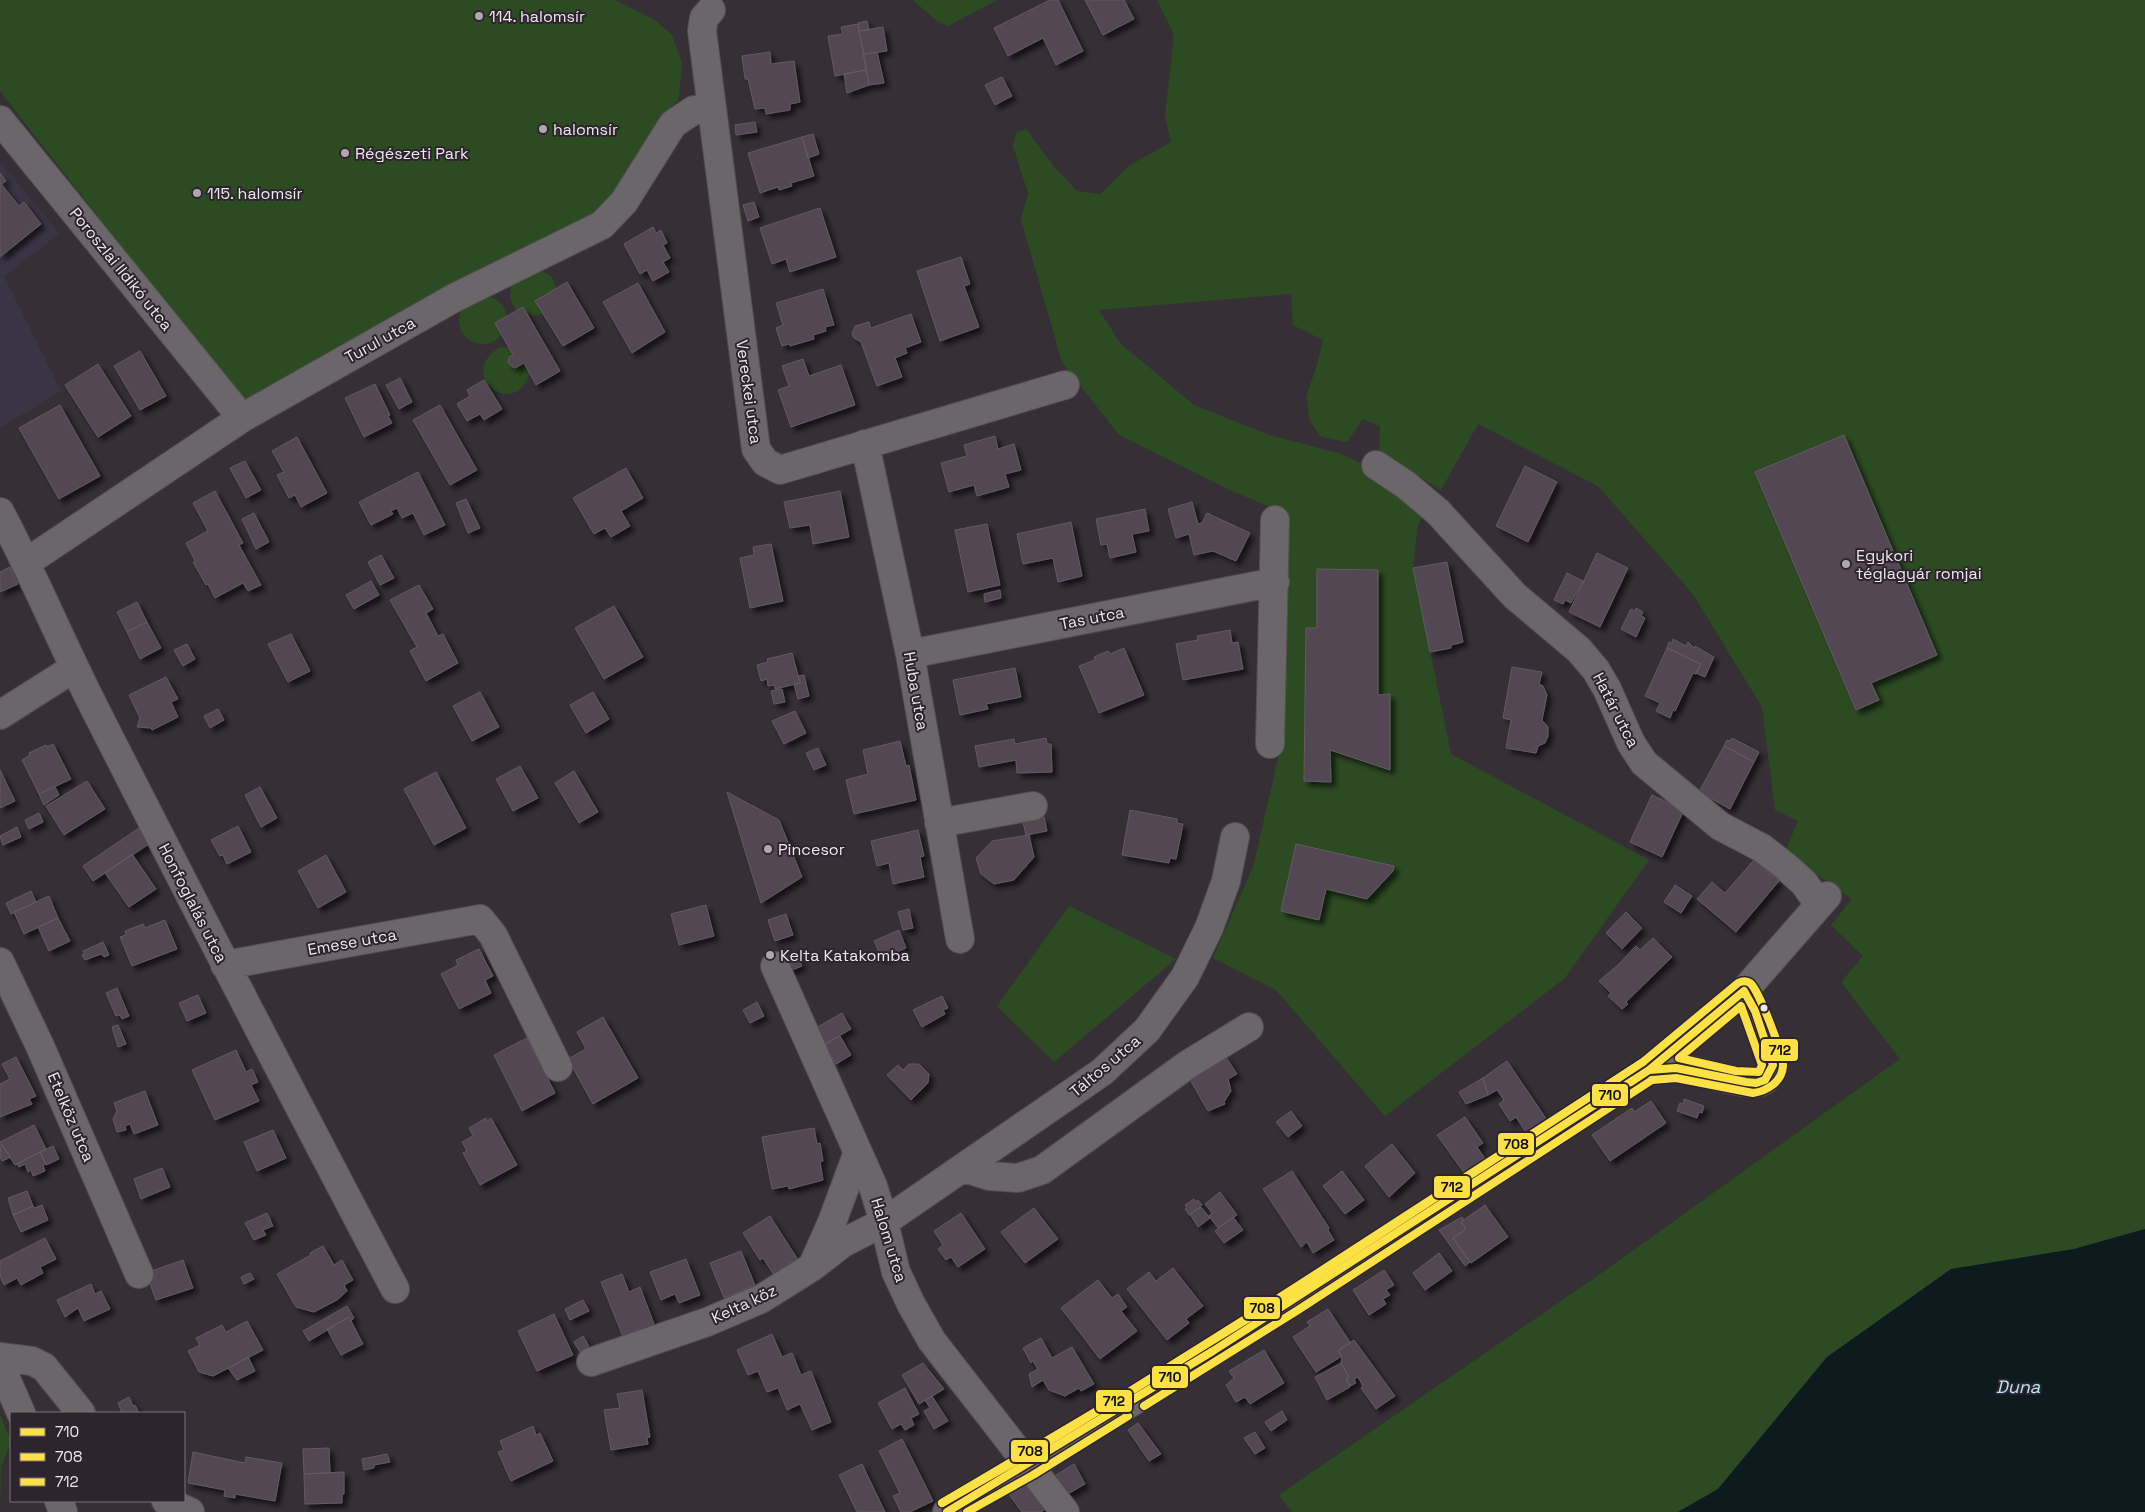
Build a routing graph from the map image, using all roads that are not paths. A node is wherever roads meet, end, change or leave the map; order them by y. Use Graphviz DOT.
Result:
graph roads {
  1 [pos="711,10"];
  2 [pos="711,109"];
  3 [pos="0,120"];
  4 [pos="1065,384"];
  5 [pos="242,418"];
  6 [pos="865,444"];
  7 [pos="1376,465"];
  8 [pos="0,512"];
  9 [pos="1276,520"];
  10 [pos="27,562"];
  11 [pos="1275,582"];
  12 [pos="910,654"];
  13 [pos="74,668"];
  14 [pos="0,715"];
  15 [pos="1270,744"];
  16 [pos="1033,806"];
  17 [pos="940,823"];
  18 [pos="1236,837"];
  19 [pos="960,939"];
  20 [pos="0,962"];
  21 [pos="225,965"];
  22 [pos="775,966"];
  23 [pos="1744,992"];
  24 [pos="1249,1027"];
  25 [pos="558,1067"];
  26 [pos="1650,1070"];
  27 [pos="858,1152"];
  28 [pos="964,1168"];
  29 [pos="884,1222"];
  30 [pos="812,1267"];
  31 [pos="140,1274"];
  32 [pos="395,1289"];
  33 [pos="0,1357"];
  34 [pos="591,1362"];
  35 [pos="0,1366"];
  36 [pos="21,1412"];
  37 [pos="80,1412"];
  38 [pos="1028,1466"];
  39 [pos="168,1502"];
  40 [pos="190,1512"];
  41 [pos="947,1512"];
  42 [pos="1065,1512"];
  1 -- 2 [label="street, Vereckei utca"];
  2 -- 5 [label="street, Turul utca"];
  2 -- 6 [label="street, Vereckei utca"];
  3 -- 5 [label="street, Poroszlai Ildikó utca"];
  4 -- 6 [label="street, Vereckei utca"];
  5 -- 10 [label="street, Turul utca"];
  6 -- 12 [label="street, Huba utca"];
  7 -- 23 [label="street, Határ utca"];
  8 -- 10 [label="street, Honfoglalás utca"];
  9 -- 11 [label="street"];
  10 -- 13 [label="street, Honfoglalás utca"];
  11 -- 12 [label="street, Tas utca"];
  11 -- 15 [label="street"];
  12 -- 17 [label="street, Huba utca"];
  13 -- 14 [label="street"];
  13 -- 21 [label="street, Honfoglalás utca"];
  16 -- 17 [label="street"];
  17 -- 19 [label="street, Huba utca"];
  18 -- 28 [label="street, Táltos utca"];
  20 -- 31 [label="street, Etelköz utca"];
  21 -- 25 [label="street, Emese utca"];
  21 -- 32 [label="street, Honfoglalás utca"];
  22 -- 27 [label="street, Halom utca"];
  23 -- 26 [label="street"];
  23 -- 26 [label="street"];
  24 -- 28 [label="street"];
  26 -- 38 [label="street"];
  27 -- 29 [label="street, Halom utca"];
  27 -- 30 [label="street"];
  28 -- 29 [label="street, Táltos utca"];
  29 -- 30 [label="street, Kelta köz"];
  29 -- 38 [label="street, Halom utca"];
  30 -- 34 [label="street, Kelta köz"];
  33 -- 37 [label="street"];
  35 -- 36 [label="street"];
  38 -- 41 [label="street"];
  38 -- 42 [label="street, Halom utca"];
  39 -- 40 [label="street"];
}
